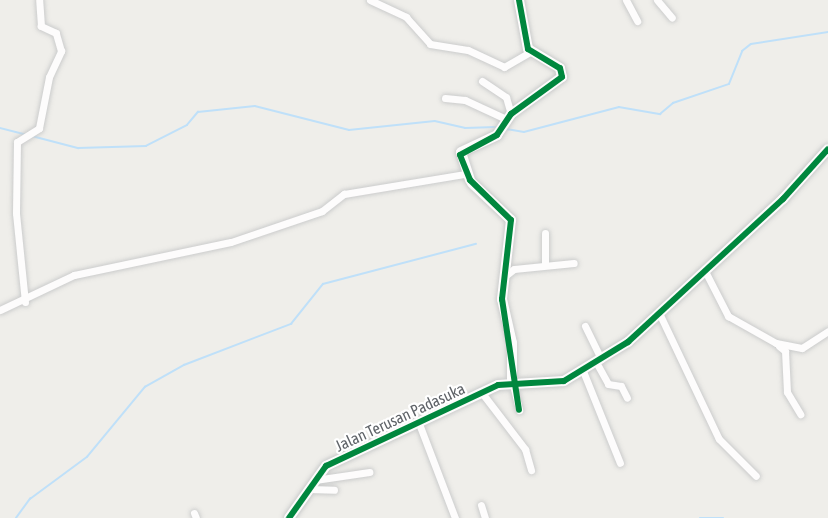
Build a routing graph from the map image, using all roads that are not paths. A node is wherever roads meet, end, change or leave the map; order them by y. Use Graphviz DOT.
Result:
graph roads {
  1 [pos="39,0"];
  2 [pos="370,0"];
  3 [pos="519,0"];
  4 [pos="626,0"];
  5 [pos="657,0"];
  6 [pos="672,18"];
  7 [pos="637,21"];
  8 [pos="530,52"];
  9 [pos="482,81"];
  10 [pos="445,98"];
  11 [pos="509,117"];
  12 [pos="828,149"];
  13 [pos="469,179"];
  14 [pos="545,233"];
  15 [pos="574,263"];
  16 [pos="545,265"];
  17 [pos="705,271"];
  18 [pos="502,281"];
  19 [pos="25,302"];
  20 [pos="0,310"];
  21 [pos="660,315"];
  22 [pos="585,326"];
  23 [pos="828,331"];
  24 [pos="776,343"];
  25 [pos="599,361"];
  26 [pos="583,371"];
  27 [pos="512,380"];
  28 [pos="482,393"];
  29 [pos="627,398"];
  30 [pos="519,410"];
  31 [pos="800,414"];
  32 [pos="418,421"];
  33 [pos="620,463"];
  34 [pos="531,470"];
  35 [pos="369,472"];
  36 [pos="756,476"];
  37 [pos="311,484"];
  38 [pos="334,490"];
  39 [pos="481,505"];
  40 [pos="289,518"];
  41 [pos="455,518"];
  42 [pos="485,518"];
  1 -- 19 [label="street"];
  2 -- 8 [label="street"];
  3 -- 8 [label="street"];
  4 -- 7 [label="street"];
  5 -- 6 [label="street"];
  8 -- 11 [label="street"];
  9 -- 11 [label="street"];
  10 -- 11 [label="street"];
  11 -- 13 [label="street"];
  12 -- 17 [label="street"];
  13 -- 18 [label="street"];
  13 -- 19 [label="street"];
  14 -- 16 [label="street"];
  15 -- 16 [label="street"];
  16 -- 18 [label="street"];
  17 -- 21 [label="street"];
  17 -- 24 [label="street"];
  18 -- 27 [label="street"];
  19 -- 20 [label="street"];
  21 -- 25 [label="street"];
  21 -- 36 [label="street"];
  22 -- 25 [label="street"];
  23 -- 24 [label="street"];
  24 -- 31 [label="street"];
  25 -- 26 [label="street"];
  25 -- 29 [label="street"];
  26 -- 27 [label="street"];
  26 -- 33 [label="street"];
  27 -- 28 [label="street, Jalan Terusan Padasuka"];
  27 -- 30 [label="street"];
  28 -- 32 [label="street, Jalan Terusan Padasuka"];
  28 -- 34 [label="street"];
  32 -- 37 [label="street, Jalan Terusan Padasuka"];
  32 -- 41 [label="street"];
  35 -- 37 [label="street"];
  37 -- 38 [label="street"];
  37 -- 40 [label="street, Jalan Terusan Padasuka"];
  39 -- 42 [label="street"];
}
